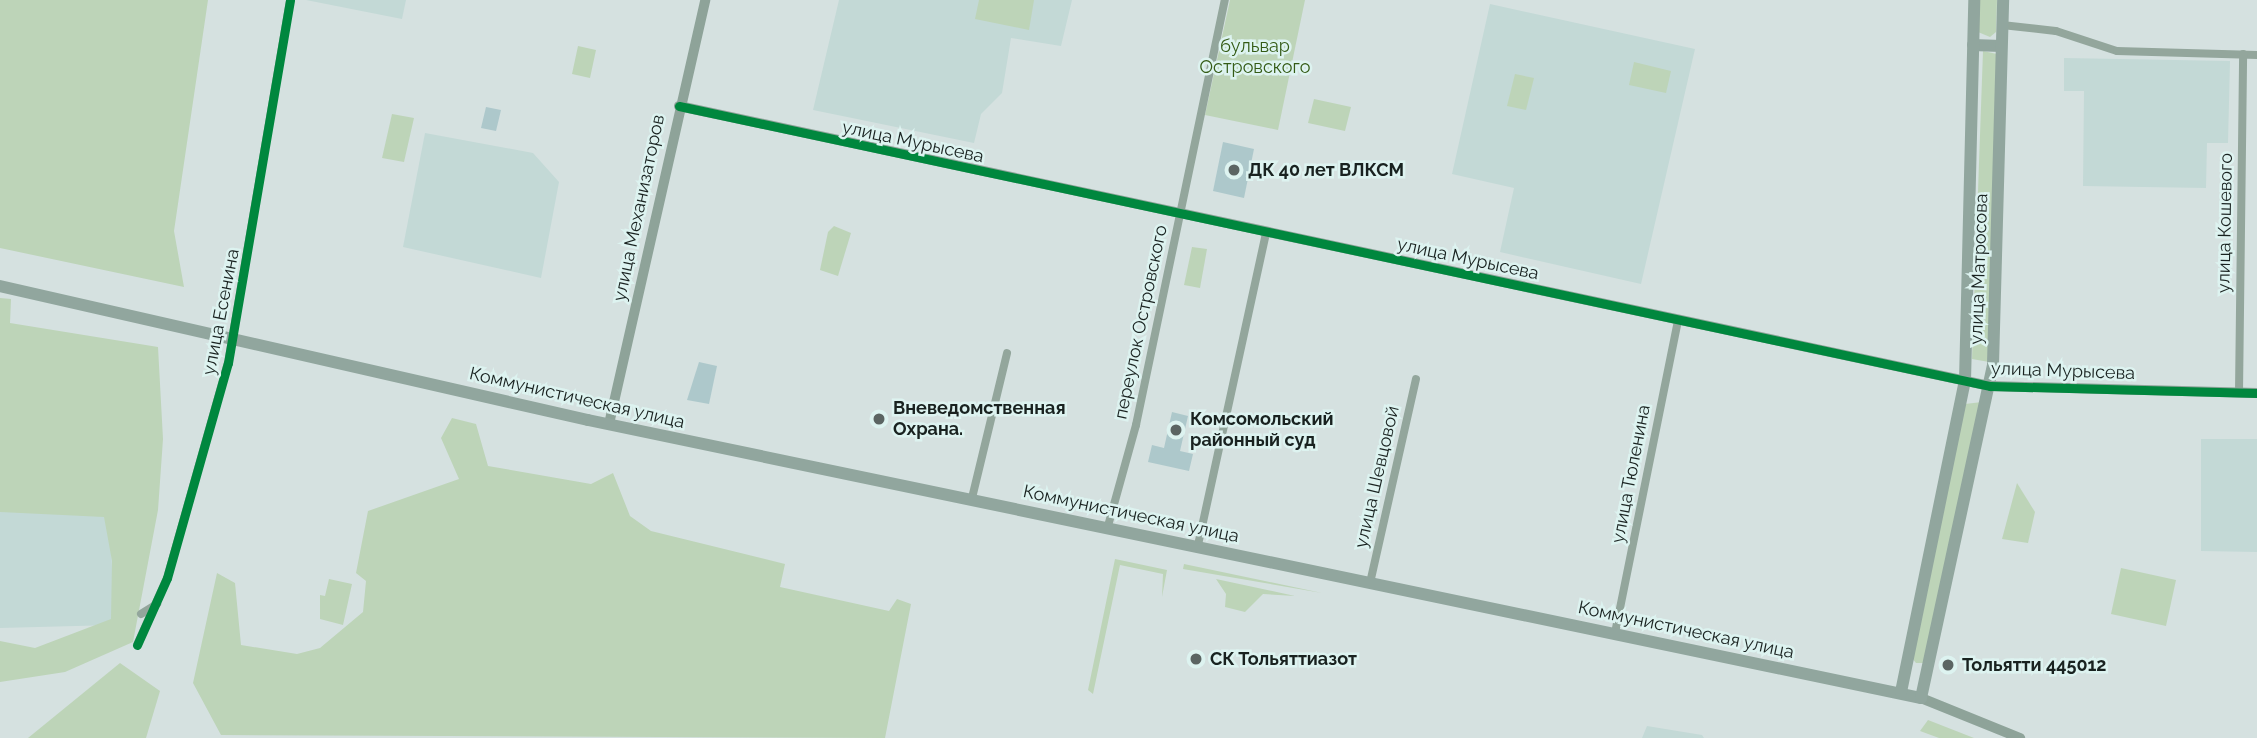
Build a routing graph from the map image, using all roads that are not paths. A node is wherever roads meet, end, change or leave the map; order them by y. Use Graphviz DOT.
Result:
graph roads {
  1 [pos="290,0"];
  2 [pos="705,0"];
  3 [pos="1224,0"];
  4 [pos="1974,0"];
  5 [pos="2003,0"];
  6 [pos="2002,25"];
  7 [pos="1973,45"];
  8 [pos="2001,46"];
  9 [pos="2243,54"];
  10 [pos="2257,55"];
  11 [pos="679,106"];
  12 [pos="1180,214"];
  13 [pos="1266,232"];
  14 [pos="0,286"];
  15 [pos="1678,321"];
  16 [pos="231,340"];
  17 [pos="1007,353"];
  18 [pos="1416,379"];
  19 [pos="1965,381"];
  20 [pos="1990,386"];
  21 [pos="2239,392"];
  22 [pos="2257,393"];
  23 [pos="609,424"];
  24 [pos="972,498"];
  25 [pos="1108,526"];
  26 [pos="1198,545"];
  27 [pos="1370,583"];
  28 [pos="157,604"];
  29 [pos="141,614"];
  30 [pos="1615,633"];
  31 [pos="137,645"];
  32 [pos="1901,692"];
  33 [pos="1921,698"];
  34 [pos="2020,738"];
  1 -- 16 [label="street, улица Есенина"];
  2 -- 11 [label="street, улица Механизаторов"];
  3 -- 12 [label="street, переулок Островского"];
  4 -- 7 [label="main road, улица Матросова"];
  5 -- 6 [label="main road, улица Матросова"];
  6 -- 8 [label="main road, улица Матросова"];
  6 -- 9 [label="street"];
  7 -- 8 [label="main road"];
  7 -- 19 [label="main road, улица Матросова"];
  8 -- 20 [label="main road, улица Матросова"];
  9 -- 10 [label="street"];
  9 -- 21 [label="street, улица Кошевого"];
  11 -- 12 [label="street, улица Мурысева"];
  11 -- 23 [label="street, улица Механизаторов"];
  12 -- 13 [label="street, улица Мурысева"];
  12 -- 25 [label="street, переулок Островского"];
  13 -- 15 [label="street, улица Мурысева"];
  13 -- 26 [label="street"];
  14 -- 16 [label="main road, Коммунистическая улица"];
  15 -- 19 [label="street, улица Мурысева"];
  15 -- 30 [label="street, улица Тюленина"];
  16 -- 23 [label="main road, Коммунистическая улица"];
  16 -- 28 [label="street, улица Есенина"];
  17 -- 24 [label="street"];
  18 -- 27 [label="street, улица Шевцовой"];
  19 -- 20 [label="street, улица Мурысева"];
  19 -- 32 [label="main road, улица Матросова"];
  20 -- 21 [label="street, улица Мурысева"];
  20 -- 33 [label="main road, улица Матросова"];
  21 -- 22 [label="street, улица Мурысева"];
  23 -- 24 [label="main road, Коммунистическая улица"];
  24 -- 25 [label="main road, Коммунистическая улица"];
  25 -- 26 [label="main road, Коммунистическая улица"];
  26 -- 27 [label="main road, Коммунистическая улица"];
  27 -- 30 [label="main road, Коммунистическая улица"];
  28 -- 29 [label="street"];
  28 -- 31 [label="street, улица Есенина"];
  30 -- 32 [label="main road, Коммунистическая улица"];
  32 -- 33 [label="main road, Коммунистическая улица"];
  33 -- 34 [label="street, Коммунистическая улица"];
}
